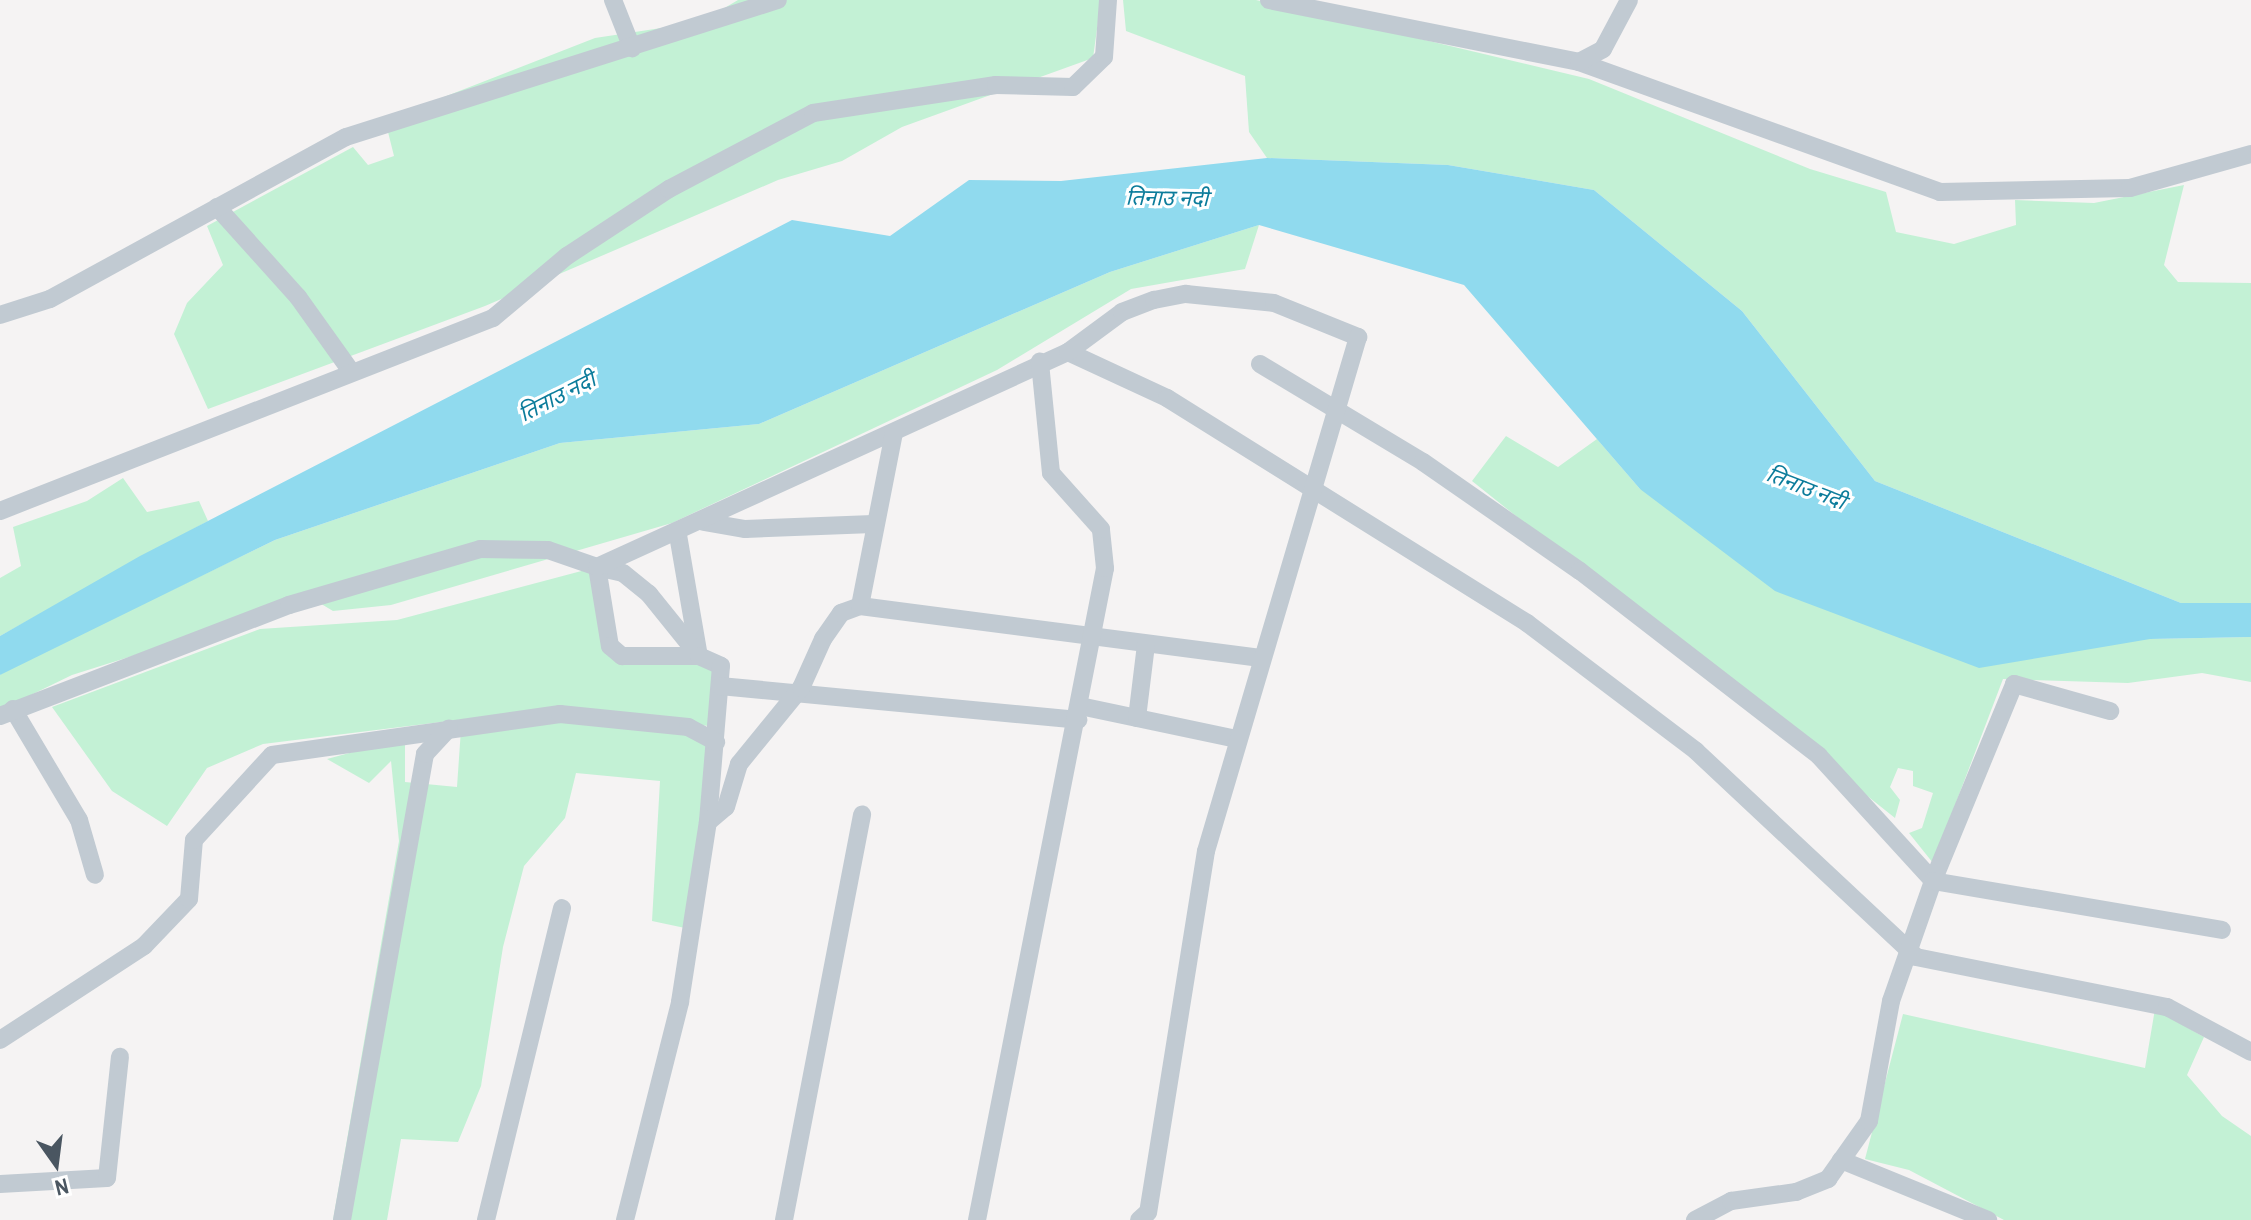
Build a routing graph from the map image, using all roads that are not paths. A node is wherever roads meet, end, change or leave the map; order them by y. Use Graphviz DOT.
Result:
graph roads {
  1 [pos="613,0"];
  2 [pos="778,0"];
  3 [pos="1108,0"];
  4 [pos="1269,0"];
  5 [pos="1629,0"];
  6 [pos="632,48"];
  7 [pos="1579,62"];
  8 [pos="2251,154"];
  9 [pos="217,207"];
  10 [pos="0,315"];
  11 [pos="1068,352"];
  12 [pos="1040,362"];
  13 [pos="1260,364"];
  14 [pos="350,370"];
  15 [pos="1334,405"];
  16 [pos="894,432"];
  17 [pos="1316,489"];
  18 [pos="0,511"];
  19 [pos="704,522"];
  20 [pos="873,524"];
  21 [pos="678,535"];
  22 [pos="597,567"];
  23 [pos="860,606"];
  24 [pos="1090,638"];
  25 [pos="1146,645"];
  26 [pos="699,656"];
  27 [pos="1261,658"];
  28 [pos="720,686"];
  29 [pos="801,688"];
  30 [pos="2110,711"];
  31 [pos="6,713"];
  32 [pos="1079,713"];
  33 [pos="1137,718"];
  34 [pos="450,728"];
  35 [pos="1237,739"];
  36 [pos="716,742"];
  37 [pos="862,814"];
  38 [pos="708,822"];
  39 [pos="95,875"];
  40 [pos="1933,881"];
  41 [pos="562,908"];
  42 [pos="2222,930"];
  43 [pos="1908,950"];
  44 [pos="0,1040"];
  45 [pos="2251,1052"];
  46 [pos="120,1057"];
  47 [pos="1841,1160"];
  48 [pos="0,1184"];
  49 [pos="342,1220"];
  50 [pos="486,1220"];
  51 [pos="625,1220"];
  52 [pos="784,1220"];
  53 [pos="977,1220"];
  54 [pos="1139,1220"];
  55 [pos="1695,1220"];
  56 [pos="1988,1220"];
  1 -- 6 [label="street"];
  2 -- 6 [label="street"];
  3 -- 14 [label="street"];
  4 -- 7 [label="street"];
  5 -- 7 [label="street"];
  6 -- 9 [label="street"];
  7 -- 8 [label="street"];
  9 -- 10 [label="street"];
  9 -- 14 [label="street"];
  11 -- 12 [label="street"];
  11 -- 15 [label="street"];
  11 -- 17 [label="street"];
  12 -- 16 [label="street"];
  12 -- 24 [label="street"];
  13 -- 15 [label="street"];
  14 -- 18 [label="street"];
  15 -- 17 [label="street"];
  15 -- 40 [label="street"];
  16 -- 19 [label="street"];
  16 -- 20 [label="street"];
  17 -- 27 [label="street"];
  17 -- 43 [label="street"];
  19 -- 20 [label="street"];
  19 -- 21 [label="street"];
  20 -- 23 [label="street"];
  21 -- 22 [label="street"];
  21 -- 26 [label="street"];
  22 -- 26 [label="street"];
  22 -- 26 [label="street"];
  22 -- 31 [label="street"];
  23 -- 24 [label="street"];
  23 -- 29 [label="street"];
  24 -- 25 [label="street"];
  24 -- 32 [label="street"];
  25 -- 27 [label="street"];
  25 -- 33 [label="street"];
  26 -- 28 [label="street"];
  27 -- 35 [label="street"];
  28 -- 29 [label="street"];
  28 -- 36 [label="street"];
  29 -- 32 [label="street"];
  29 -- 38 [label="street"];
  30 -- 40 [label="street"];
  31 -- 39 [label="street"];
  32 -- 33 [label="street"];
  32 -- 53 [label="street"];
  33 -- 35 [label="street"];
  34 -- 36 [label="street"];
  34 -- 44 [label="street"];
  34 -- 49 [label="street"];
  35 -- 54 [label="street"];
  36 -- 38 [label="street"];
  37 -- 52 [label="street"];
  38 -- 51 [label="street"];
  40 -- 42 [label="street"];
  40 -- 43 [label="street"];
  41 -- 50 [label="street"];
  43 -- 45 [label="street"];
  43 -- 47 [label="street"];
  46 -- 48 [label="street"];
  47 -- 55 [label="street"];
  47 -- 56 [label="street"];
}
